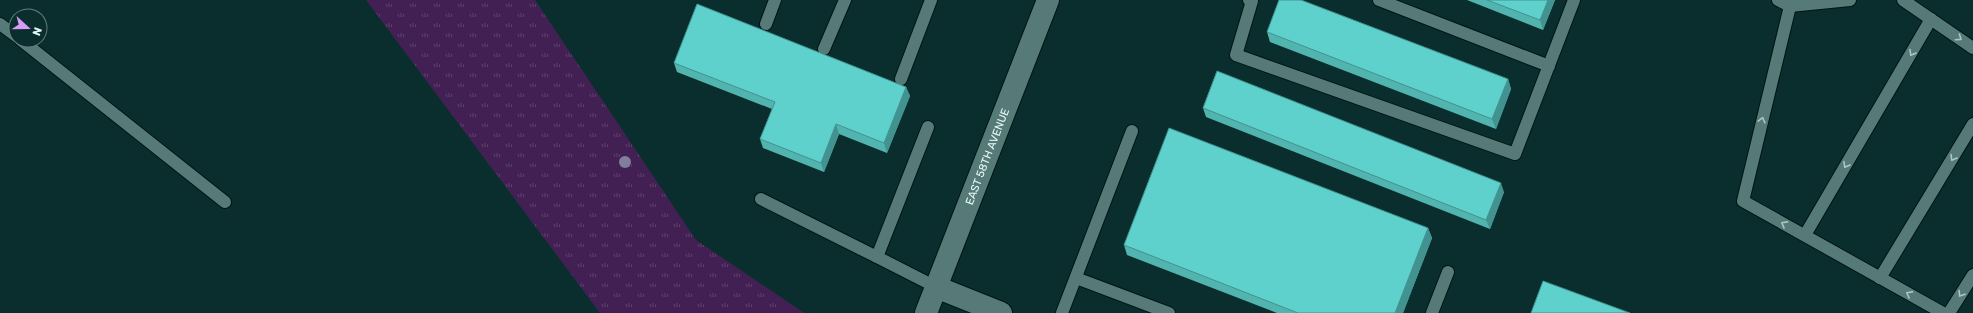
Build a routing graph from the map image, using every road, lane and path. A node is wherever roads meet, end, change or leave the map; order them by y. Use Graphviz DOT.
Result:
graph roads {
  1 [pos="775,0"];
  2 [pos="845,0"];
  3 [pos="931,0"];
  4 [pos="1048,0"];
  5 [pos="1251,0"];
  6 [pos="1379,0"];
  7 [pos="1574,0"];
  8 [pos="1778,0"];
  9 [pos="1850,0"];
  10 [pos="1903,0"];
  11 [pos="1831,1"];
  12 [pos="1790,6"];
  13 [pos="1931,19"];
  14 [pos="766,24"];
  15 [pos="31,48"];
  16 [pos="1973,48"];
  17 [pos="824,49"];
  18 [pos="1548,66"];
  19 [pos="901,79"];
  20 [pos="1973,124"];
  21 [pos="928,127"];
  22 [pos="1132,131"];
  23 [pos="761,199"];
  24 [pos="225,202"];
  25 [pos="1804,236"];
  26 [pos="877,257"];
  27 [pos="1448,272"];
  28 [pos="1973,275"];
  29 [pos="1076,278"];
  30 [pos="1880,278"];
  31 [pos="936,287"];
  32 [pos="926,313"];
  33 [pos="1001,313"];
  34 [pos="1062,313"];
  35 [pos="1169,313"];
  36 [pos="1432,313"];
  37 [pos="1943,313"];
  38 [pos="1949,313"];
  1 -- 14 [label="lane"];
  2 -- 17 [label="lane"];
  3 -- 19 [label="lane"];
  4 -- 31 [label="main road, EAST 58TH AVENUE"];
  5 -- 18 [label="lane"];
  6 -- 18 [label="lane"];
  7 -- 18 [label="lane"];
  8 -- 12 [label="lane"];
  9 -- 11 [label="lane"];
  10 -- 13 [label="lane"];
  11 -- 12 [label="lane"];
  25 -- 12 [label="lane, one-way"];
  13 -- 16 [label="lane, one-way"];
  13 -- 25 [label="lane, one-way"];
  15 -- 24 [label="lane"];
  20 -- 30 [label="lane, one-way"];
  21 -- 26 [label="lane"];
  22 -- 29 [label="lane"];
  23 -- 26 [label="lane"];
  25 -- 30 [label="lane"];
  26 -- 31 [label="lane"];
  27 -- 36 [label="lane"];
  28 -- 38 [label="lane, one-way"];
  29 -- 34 [label="lane"];
  29 -- 35 [label="lane"];
  37 -- 30 [label="lane, one-way"];
  31 -- 32 [label="main road, EAST 58TH AVENUE"];
  31 -- 33 [label="main road"];
}
